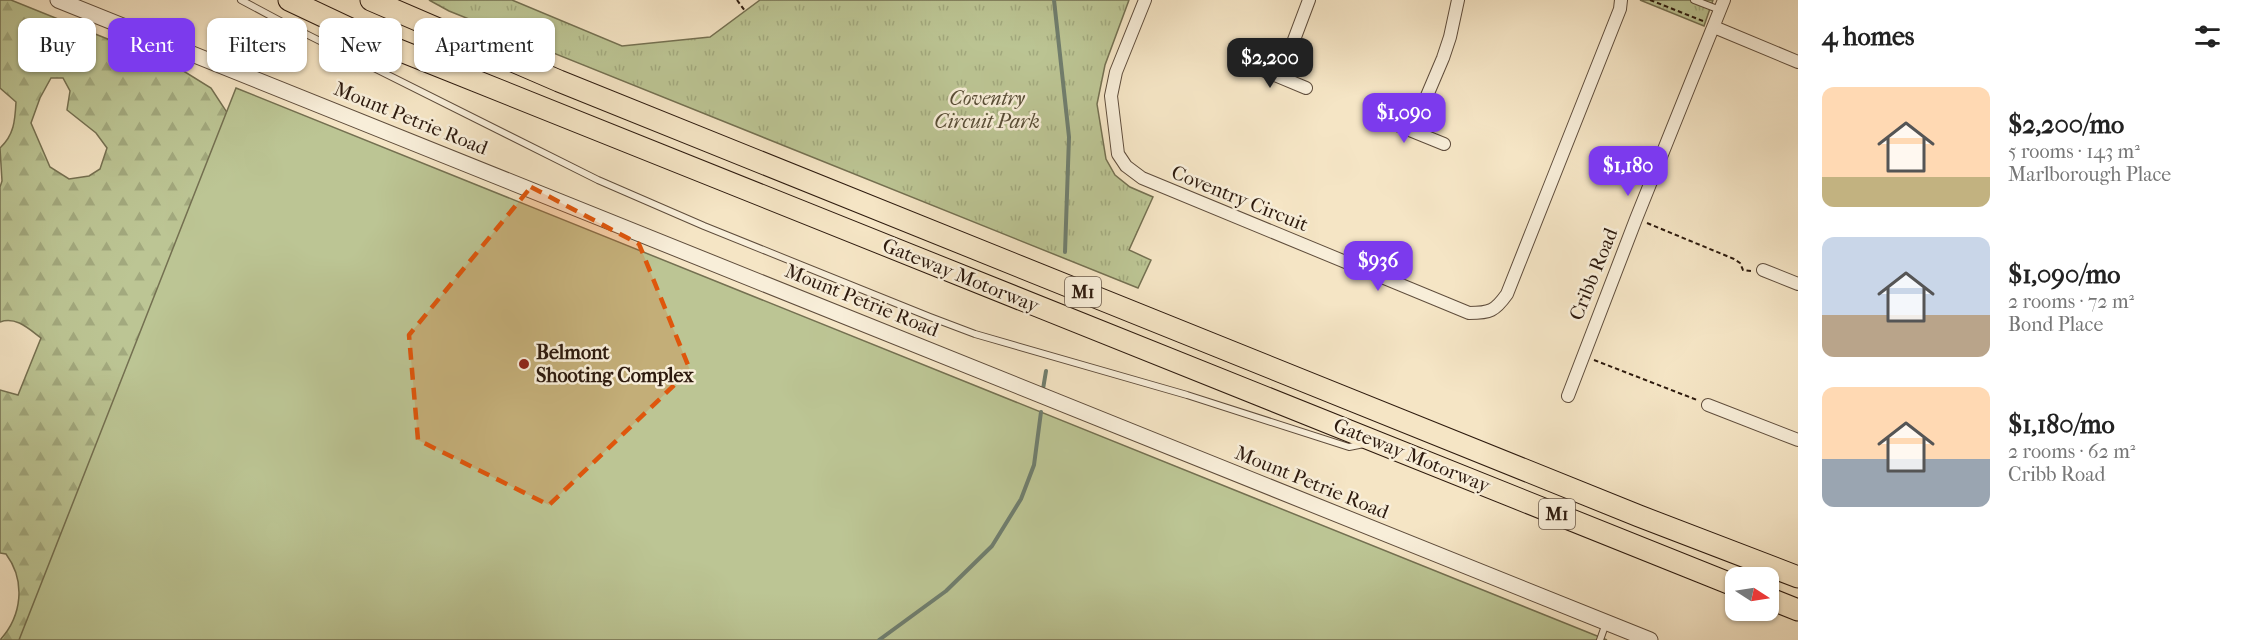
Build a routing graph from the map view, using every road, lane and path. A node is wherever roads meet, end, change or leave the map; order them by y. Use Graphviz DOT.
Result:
graph roads {
  1 [pos="58,0"];
  2 [pos="241,0"];
  3 [pos="289,0"];
  4 [pos="370,0"];
  5 [pos="737,0"];
  6 [pos="1146,0"];
  7 [pos="1309,0"];
  8 [pos="1458,0"];
  9 [pos="1621,0"];
  10 [pos="1650,0"];
  11 [pos="1694,0"];
  12 [pos="1722,5"];
  13 [pos="745,11"];
  14 [pos="1713,27"];
  15 [pos="1798,62"];
  16 [pos="1246,63"];
  17 [pos="1280,77"];
  18 [pos="1306,88"];
  19 [pos="1375,116"];
  20 [pos="1412,131"];
  21 [pos="1444,144"];
  22 [pos="1644,222"];
  23 [pos="1763,270"];
  24 [pos="1798,284"];
  25 [pos="1591,359"];
  26 [pos="1568,396"];
  27 [pos="1708,405"];
  28 [pos="1798,440"];
  29 [pos="1379,442"];
  30 [pos="1798,577"];
  31 [pos="1725,581"];
  32 [pos="1779,602"];
  33 [pos="1798,610"];
  34 [pos="1606,623"];
  35 [pos="1600,640"];
  36 [pos="1650,640"];
  1 -- 34 [label="street, Mount Petrie Road"];
  2 -- 29 [label="lane"];
  3 -- 29 [label="highway, Gateway Motorway / M1"];
  4 -- 30 [label="highway, Gateway Motorway / M1"];
  5 -- 13 [label="path"];
  6 -- 9 [label="street, Coventry Circuit"];
  7 -- 17 [label="street"];
  8 -- 20 [label="street"];
  10 -- 14 [label="path"];
  11 -- 12 [label="lane"];
  12 -- 14 [label="street, Cribb Road"];
  14 -- 15 [label="street"];
  14 -- 26 [label="street, Cribb Road"];
  16 -- 17 [label="street"];
  17 -- 18 [label="street"];
  19 -- 20 [label="street"];
  20 -- 21 [label="street"];
  22 -- 23 [label="path"];
  23 -- 24 [label="street"];
  25 -- 27 [label="path"];
  27 -- 28 [label="street"];
  29 -- 31 [label="highway, Gateway Motorway / M1"];
  32 -- 33 [label="highway"];
  34 -- 35 [label="lane"];
  34 -- 36 [label="street, Mount Petrie Road"];
}
